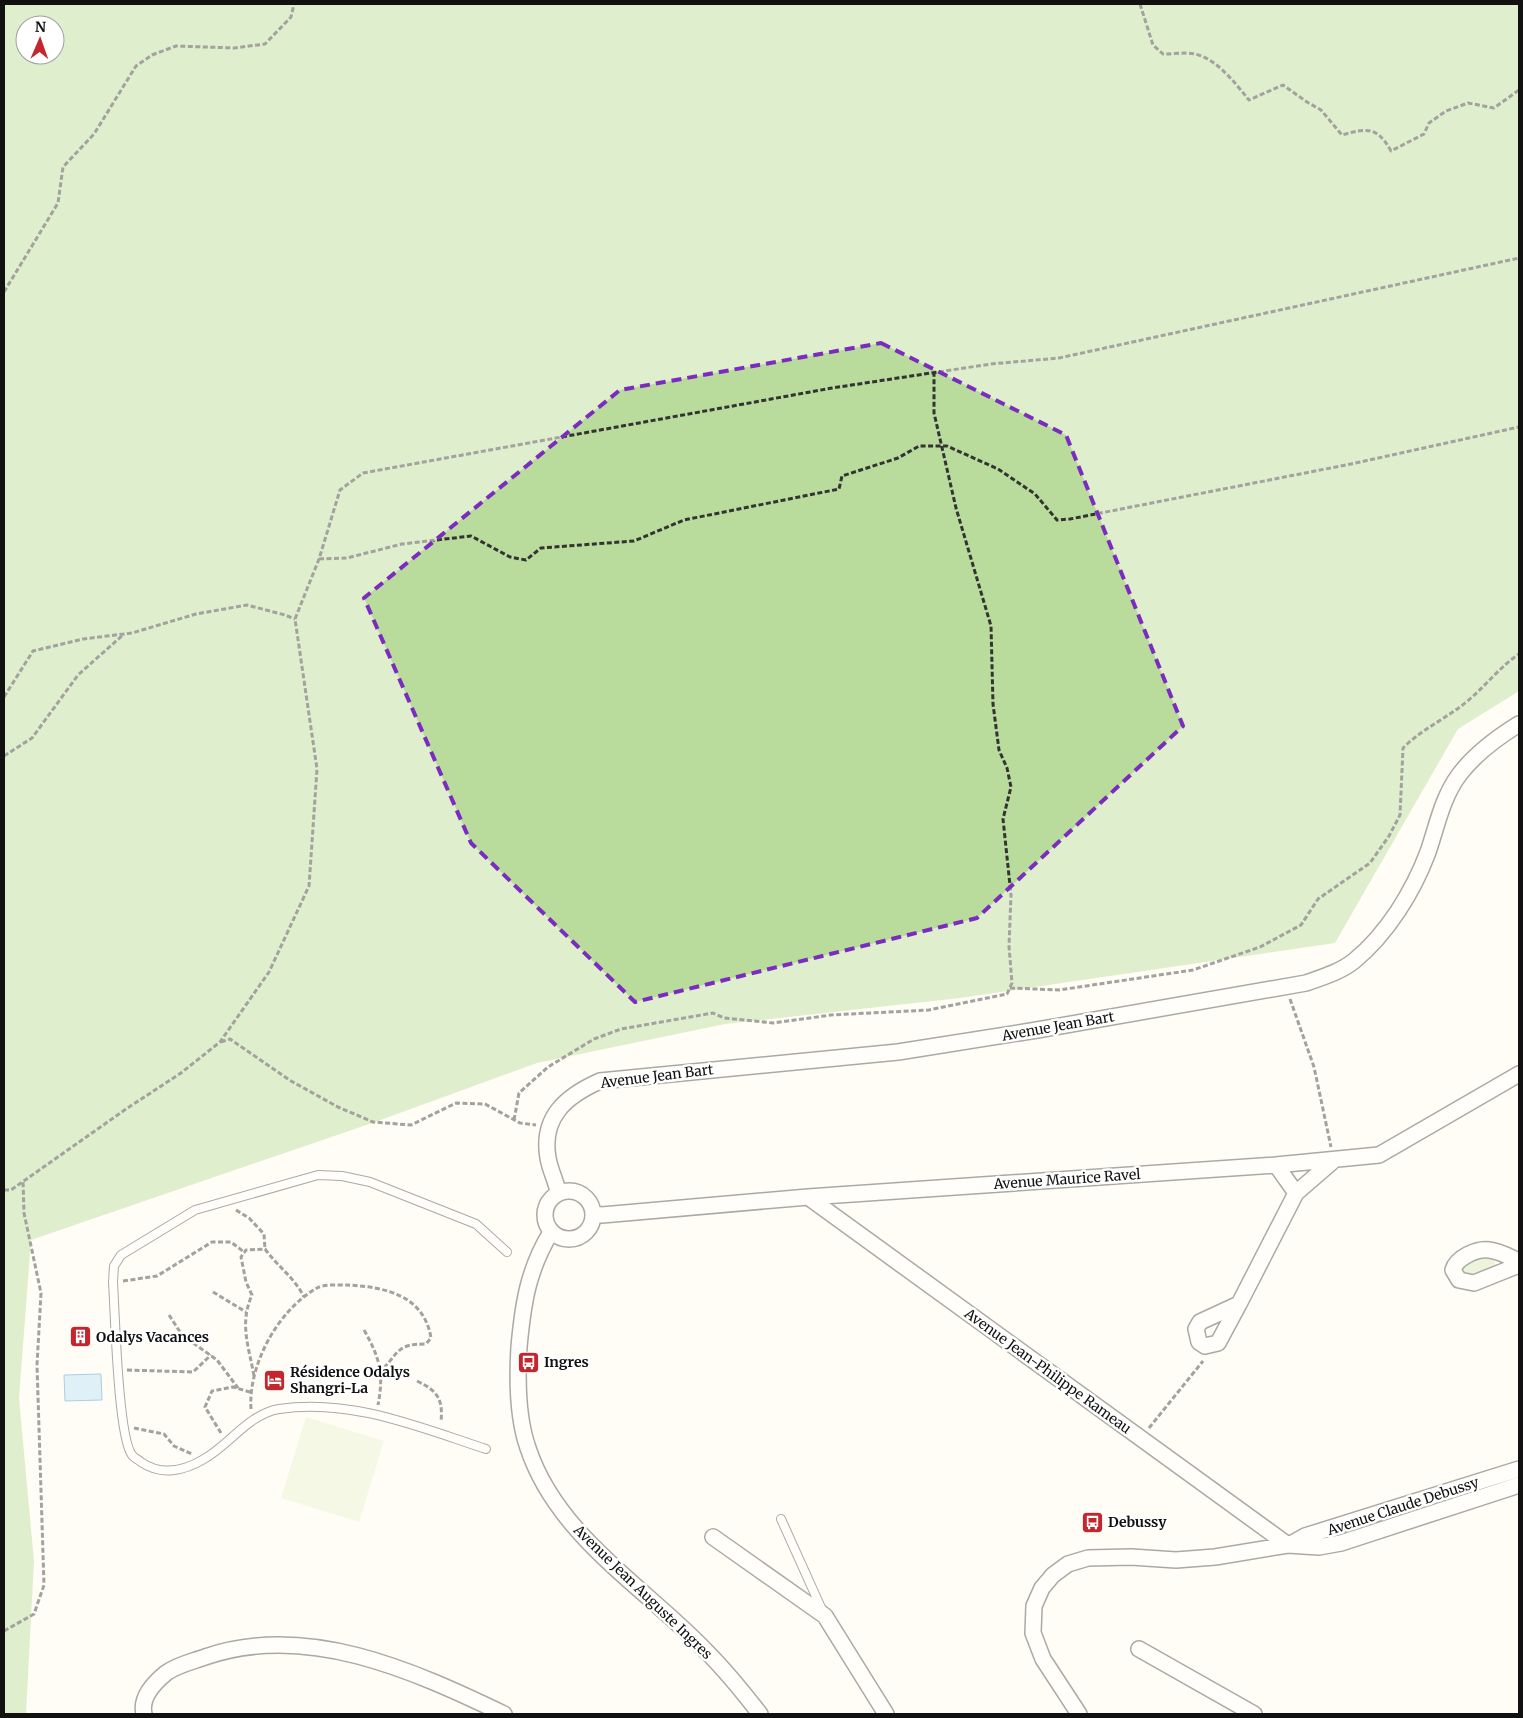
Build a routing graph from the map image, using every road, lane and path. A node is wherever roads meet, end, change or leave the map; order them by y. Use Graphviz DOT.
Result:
graph roads {
  1 [pos="294,4"];
  2 [pos="1140,4"];
  3 [pos="1519,90"];
  4 [pos="1519,258"];
  5 [pos="4,292"];
  6 [pos="934,372"];
  7 [pos="1519,427"];
  8 [pos="942,446"];
  9 [pos="319,559"];
  10 [pos="295,619"];
  11 [pos="124,634"];
  12 [pos="1519,654"];
  13 [pos="4,697"];
  14 [pos="1519,724"];
  15 [pos="4,756"];
  16 [pos="1286,986"];
  17 [pos="1010,988"];
  18 [pos="220,1042"];
  19 [pos="1519,1074"];
  20 [pos="514,1120"];
  21 [pos="549,1127"];
  22 [pos="1334,1160"];
  23 [pos="1276,1165"];
  24 [pos="23,1181"];
  25 [pos="4,1190"];
  26 [pos="558,1192"];
  27 [pos="1296,1193"];
  28 [pos="808,1197"];
  29 [pos="220,1202"];
  30 [pos="593,1214"];
  31 [pos="551,1232"];
  32 [pos="265,1249"];
  33 [pos="244,1252"];
  34 [pos="507,1252"];
  35 [pos="1519,1261"];
  36 [pos="1519,1265"];
  37 [pos="112,1282"];
  38 [pos="213,1292"];
  39 [pos="304,1297"];
  40 [pos="1239,1304"];
  41 [pos="246,1312"];
  42 [pos="169,1315"];
  43 [pos="364,1330"];
  44 [pos="1213,1346"];
  45 [pos="211,1355"];
  46 [pos="119,1370"];
  47 [pos="382,1370"];
  48 [pos="254,1378"];
  49 [pos="417,1380"];
  50 [pos="238,1388"];
  51 [pos="250,1392"];
  52 [pos="376,1414"];
  53 [pos="251,1422"];
  54 [pos="123,1427"];
  55 [pos="440,1434"];
  56 [pos="1140,1438"];
  57 [pos="226,1442"];
  58 [pos="486,1449"];
  59 [pos="204,1459"];
  60 [pos="1519,1469"];
  61 [pos="1519,1485"];
  62 [pos="781,1520"];
  63 [pos="713,1537"];
  64 [pos="1288,1545"];
  65 [pos="825,1616"];
  66 [pos="4,1631"];
  67 [pos="1139,1649"];
  68 [pos="144,1714"];
  69 [pos="504,1714"];
  70 [pos="760,1714"];
  71 [pos="886,1714"];
  72 [pos="1079,1714"];
  73 [pos="1252,1714"];
  1 -- 5 [label="path"];
  2 -- 3 [label="path"];
  4 -- 6 [label="path"];
  6 -- 8 [label="path"];
  6 -- 9 [label="path"];
  7 -- 8 [label="path"];
  8 -- 9 [label="path"];
  8 -- 17 [label="path"];
  9 -- 10 [label="path"];
  10 -- 11 [label="path"];
  10 -- 18 [label="path"];
  11 -- 13 [label="path"];
  11 -- 15 [label="path"];
  12 -- 17 [label="path"];
  14 -- 16 [label="street, Avenue Jean Bart"];
  16 -- 21 [label="street, Avenue Jean Bart"];
  16 -- 22 [label="path"];
  17 -- 20 [label="path"];
  18 -- 20 [label="path"];
  18 -- 24 [label="path"];
  19 -- 22 [label="street, Avenue Maurice Ravel"];
  20 -- 21 [label="path"];
  21 -- 26 [label="street, Avenue Jean Bart"];
  22 -- 23 [label="street, Avenue Maurice Ravel"];
  22 -- 27 [label="street"];
  23 -- 27 [label="street"];
  23 -- 28 [label="street, Avenue Maurice Ravel"];
  24 -- 25 [label="path"];
  24 -- 66 [label="path"];
  26 -- 30 [label="street"];
  26 -- 31 [label="street"];
  27 -- 40 [label="street"];
  28 -- 30 [label="street, Avenue Maurice Ravel"];
  28 -- 56 [label="street, Avenue Jean-Philippe Rameau"];
  29 -- 32 [label="path"];
  29 -- 34 [label="lane"];
  29 -- 37 [label="lane"];
  30 -- 31 [label="street"];
  31 -- 70 [label="street, Avenue Jean Auguste Ingres"];
  32 -- 33 [label="path"];
  32 -- 39 [label="path"];
  33 -- 37 [label="path"];
  33 -- 41 [label="path"];
  35 -- 36 [label="street"];
  37 -- 46 [label="lane"];
  38 -- 41 [label="path"];
  39 -- 47 [label="path"];
  39 -- 48 [label="path"];
  40 -- 44 [label="street"];
  40 -- 44 [label="street"];
  41 -- 48 [label="path"];
  42 -- 45 [label="path"];
  43 -- 47 [label="path"];
  44 -- 56 [label="path"];
  45 -- 46 [label="path"];
  45 -- 50 [label="path"];
  46 -- 54 [label="lane"];
  47 -- 52 [label="path"];
  48 -- 51 [label="path"];
  49 -- 55 [label="path"];
  50 -- 51 [label="path"];
  50 -- 57 [label="path"];
  51 -- 53 [label="path"];
  52 -- 53 [label="lane"];
  52 -- 55 [label="lane"];
  53 -- 57 [label="lane"];
  54 -- 59 [label="path"];
  54 -- 59 [label="lane"];
  55 -- 58 [label="lane"];
  56 -- 64 [label="street, Avenue Jean-Philippe Rameau"];
  57 -- 59 [label="lane"];
  60 -- 64 [label="street, Avenue Claude Debussy"];
  61 -- 64 [label="street, Avenue Claude Debussy"];
  62 -- 65 [label="lane"];
  63 -- 65 [label="street"];
  64 -- 72 [label="street, Avenue Claude Debussy"];
  65 -- 71 [label="street"];
  67 -- 73 [label="street"];
  68 -- 69 [label="street"];
}
